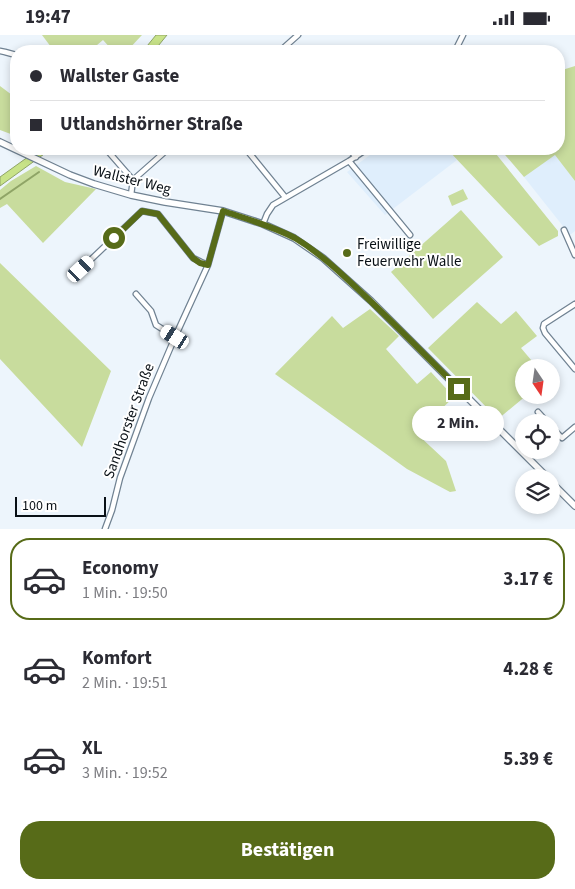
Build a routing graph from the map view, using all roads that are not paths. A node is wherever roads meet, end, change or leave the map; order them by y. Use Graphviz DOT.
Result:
graph roads {
  1 [pos="298,35"];
  2 [pos="287,45"];
  3 [pos="28,155"];
  4 [pos="111,155"];
  5 [pos="161,155"];
  6 [pos="251,155"];
  7 [pos="359,155"];
  8 [pos="356,157"];
  9 [pos="349,161"];
  10 [pos="133,180"];
  11 [pos="131,195"];
  12 [pos="286,197"];
  13 [pos="223,211"];
  14 [pos="263,224"];
  15 [pos="564,230"];
  16 [pos="410,235"];
  17 [pos="575,255"];
  18 [pos="208,265"];
  19 [pos="81,269"];
  20 [pos="136,294"];
  21 [pos="575,304"];
  22 [pos="175,337"];
  23 [pos="575,369"];
  24 [pos="575,427"];
  25 [pos="560,436"];
  26 [pos="539,469"];
  27 [pos="560,491"];
  28 [pos="575,506"];
  29 [pos="105,529"];
  1 -- 2 [label="street"];
  3 -- 11 [label="street, Wallster Weg"];
  4 -- 10 [label="street"];
  5 -- 10 [label="street"];
  6 -- 12 [label="street"];
  7 -- 8 [label="street"];
  8 -- 9 [label="street"];
  9 -- 12 [label="street"];
  9 -- 16 [label="street"];
  10 -- 11 [label="street"];
  11 -- 13 [label="street, Wallster Weg"];
  12 -- 14 [label="street"];
  13 -- 14 [label="street, Wallster Weg"];
  13 -- 18 [label="street, Sandhorster Straße"];
  14 -- 26 [label="street, Wallster Weg"];
  15 -- 17 [label="street"];
  18 -- 19 [label="street"];
  18 -- 22 [label="street, Sandhorster Straße"];
  20 -- 22 [label="street"];
  21 -- 23 [label="street"];
  22 -- 29 [label="street, Sandhorster Straße"];
  24 -- 25 [label="street"];
  27 -- 28 [label="street"];
}
